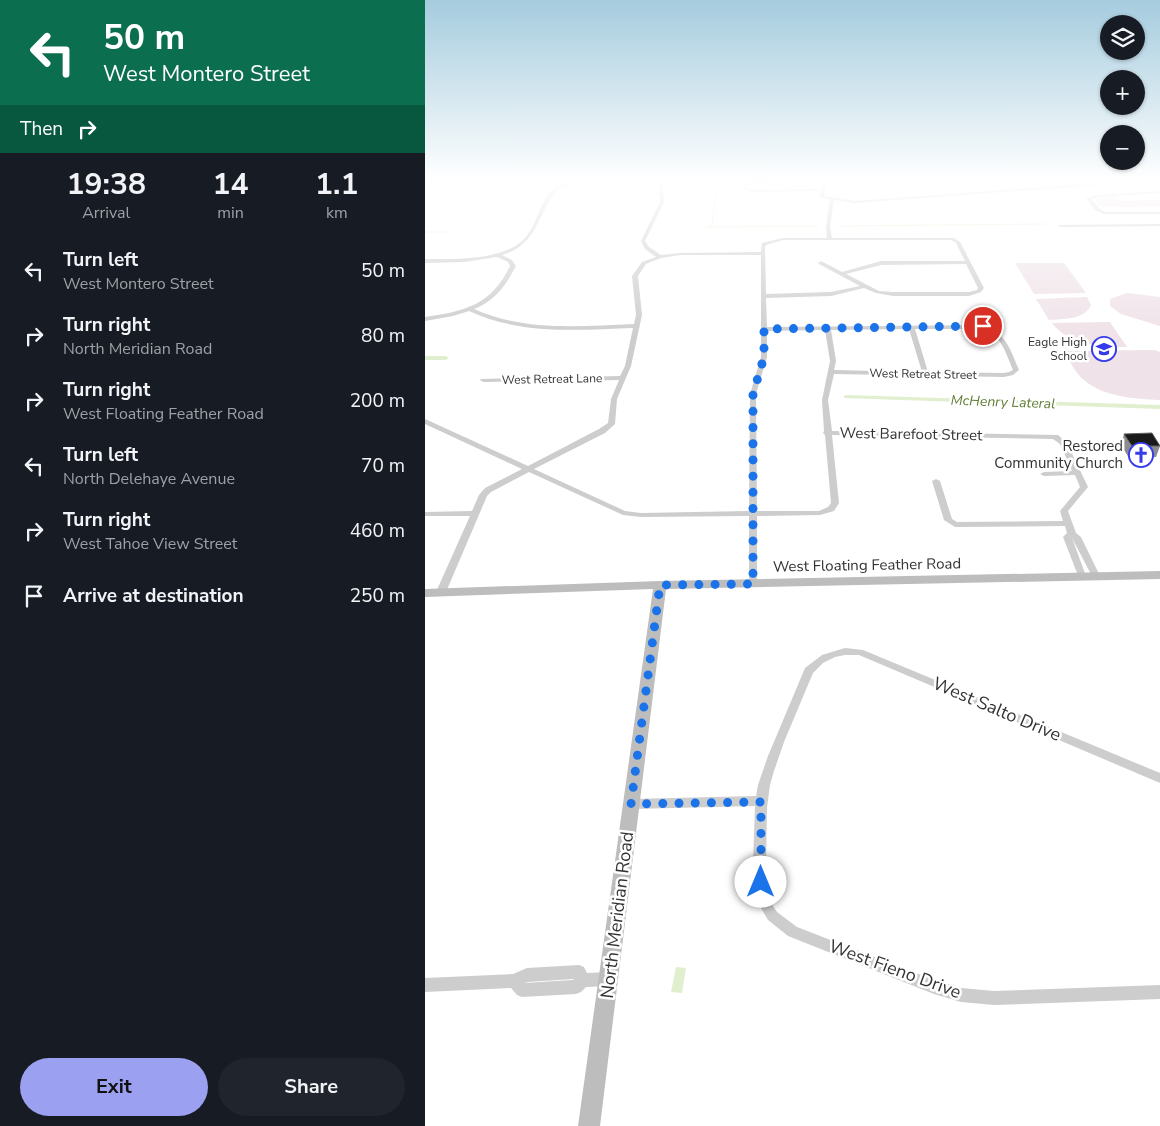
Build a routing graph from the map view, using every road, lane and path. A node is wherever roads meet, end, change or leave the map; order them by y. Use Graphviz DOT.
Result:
graph roads {
  1 [pos="530,234"];
  2 [pos="647,234"];
  3 [pos="829,234"];
  4 [pos="830,239"];
  5 [pos="763,253"];
  6 [pos="496,254"];
  7 [pos="660,257"];
  8 [pos="425,261"];
  9 [pos="968,262"];
  10 [pos="821,263"];
  11 [pos="841,274"];
  12 [pos="865,286"];
  13 [pos="764,296"];
  14 [pos="469,309"];
  15 [pos="425,319"];
  16 [pos="637,326"];
  17 [pos="911,327"];
  18 [pos="828,328"];
  19 [pos="764,329"];
  20 [pos="831,372"];
  21 [pos="927,374"];
  22 [pos="622,378"];
  23 [pos="483,380"];
  24 [pos="425,421"];
  25 [pos="827,433"];
  26 [pos="528,469"];
  27 [pos="1078,473"];
  28 [pos="1044,474"];
  29 [pos="936,481"];
  30 [pos="831,509"];
  31 [pos="474,513"];
  32 [pos="425,514"];
  33 [pos="753,514"];
  34 [pos="1068,522"];
  35 [pos="1072,534"];
  36 [pos="1160,575"];
  37 [pos="1082,576"];
  38 [pos="1096,576"];
  39 [pos="753,584"];
  40 [pos="660,585"];
  41 [pos="441,592"];
  42 [pos="425,593"];
  43 [pos="1160,778"];
  44 [pos="761,802"];
  45 [pos="631,804"];
  46 [pos="609,979"];
  47 [pos="425,985"];
  48 [pos="1160,992"];
  49 [pos="589,1126"];
  1 -- 6 [label="street"];
  2 -- 7 [label="street"];
  3 -- 4 [label="street"];
  4 -- 5 [label="street"];
  4 -- 9 [label="street"];
  5 -- 7 [label="street"];
  5 -- 13 [label="street"];
  6 -- 8 [label="street"];
  6 -- 14 [label="street"];
  7 -- 16 [label="street"];
  9 -- 11 [label="street"];
  9 -- 12 [label="street"];
  10 -- 11 [label="street"];
  11 -- 12 [label="street"];
  12 -- 13 [label="street"];
  13 -- 19 [label="street"];
  14 -- 15 [label="street"];
  14 -- 16 [label="street"];
  16 -- 22 [label="street"];
  17 -- 18 [label="street"];
  17 -- 21 [label="street"];
  17 -- 21 [label="street, West Retreat Street"];
  18 -- 19 [label="street"];
  18 -- 20 [label="street"];
  19 -- 33 [label="street"];
  20 -- 21 [label="street, West Retreat Street"];
  20 -- 25 [label="street"];
  22 -- 23 [label="street, West Retreat Lane"];
  22 -- 26 [label="street"];
  24 -- 26 [label="street"];
  25 -- 27 [label="street, West Barefoot Street"];
  25 -- 30 [label="street"];
  26 -- 31 [label="street"];
  26 -- 33 [label="street"];
  27 -- 28 [label="street"];
  27 -- 34 [label="street"];
  29 -- 34 [label="street"];
  30 -- 33 [label="street"];
  31 -- 32 [label="street"];
  31 -- 41 [label="street"];
  33 -- 39 [label="street"];
  34 -- 35 [label="street"];
  35 -- 37 [label="street"];
  35 -- 38 [label="street"];
  36 -- 38 [label="main road, West Floating Feather Road"];
  37 -- 38 [label="main road, West Floating Feather Road"];
  37 -- 39 [label="main road, West Floating Feather Road"];
  39 -- 40 [label="main road, West Floating Feather Road"];
  40 -- 41 [label="main road, West Floating Feather Road"];
  40 -- 45 [label="main road, North Meridian Road"];
  41 -- 42 [label="main road, West Floating Feather Road"];
  43 -- 44 [label="street, West Salto Drive"];
  44 -- 45 [label="street"];
  44 -- 48 [label="street, West Fieno Drive"];
  45 -- 46 [label="main road, North Meridian Road"];
  46 -- 47 [label="street"];
  46 -- 49 [label="main road, North Meridian Road"];
}
